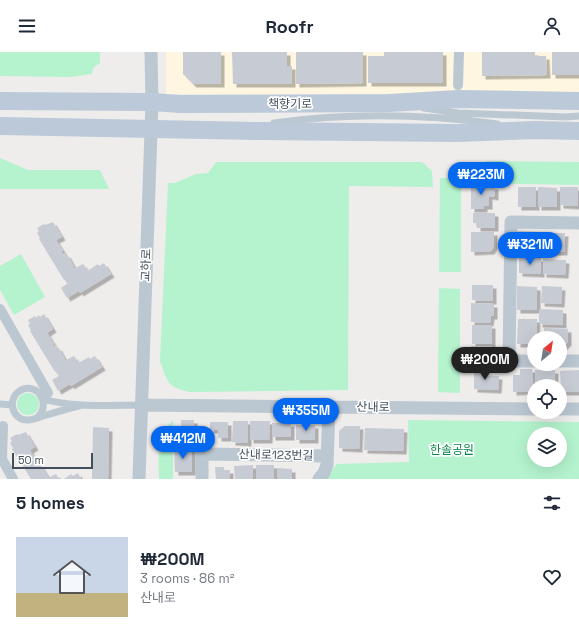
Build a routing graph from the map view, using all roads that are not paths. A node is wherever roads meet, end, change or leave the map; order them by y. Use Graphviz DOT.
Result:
graph roads {
  1 [pos="151,52"];
  2 [pos="459,52"];
  3 [pos="458,85"];
  4 [pos="0,101"];
  5 [pos="579,101"];
  6 [pos="152,102"];
  7 [pos="389,104"];
  8 [pos="579,116"];
  9 [pos="0,126"];
  10 [pos="151,128"];
  11 [pos="579,131"];
  12 [pos="579,223"];
  13 [pos="0,309"];
  14 [pos="527,361"];
  15 [pos="567,361"];
  16 [pos="579,361"];
  17 [pos="45,396"];
  18 [pos="0,404"];
  19 [pos="12,404"];
  20 [pos="141,404"];
  21 [pos="79,406"];
  22 [pos="329,406"];
  23 [pos="527,409"];
  24 [pos="567,409"];
  25 [pos="579,409"];
  26 [pos="38,417"];
  27 [pos="3,426"];
  28 [pos="327,456"];
  29 [pos="12,479"];
  30 [pos="140,479"];
  31 [pos="202,479"];
  32 [pos="319,479"];
  1 -- 6 [label="street, 교하로"];
  2 -- 3 [label="street"];
  4 -- 6 [label="main road, 책향기로"];
  5 -- 7 [label="main road, 책향기로"];
  6 -- 7 [label="main road, 책향기로"];
  6 -- 10 [label="street, 교하로"];
  7 -- 8 [label="lane"];
  9 -- 10 [label="main road"];
  10 -- 11 [label="main road"];
  10 -- 20 [label="street, 교하로"];
  12 -- 14 [label="street"];
  13 -- 17 [label="street"];
  15 -- 16 [label="street"];
  17 -- 19 [label="lane"];
  17 -- 21 [label="lane"];
  17 -- 26 [label="lane"];
  18 -- 19 [label="lane"];
  19 -- 26 [label="lane"];
  20 -- 21 [label="lane"];
  20 -- 22 [label="street, 산내로"];
  20 -- 30 [label="street, 교하로"];
  21 -- 26 [label="lane"];
  22 -- 23 [label="street, 산내로"];
  22 -- 28 [label="street, 산내로123번길"];
  24 -- 25 [label="street"];
  27 -- 29 [label="street"];
  28 -- 31 [label="street, 산내로123번길"];
  28 -- 32 [label="street, 산내로123번길"];
}
